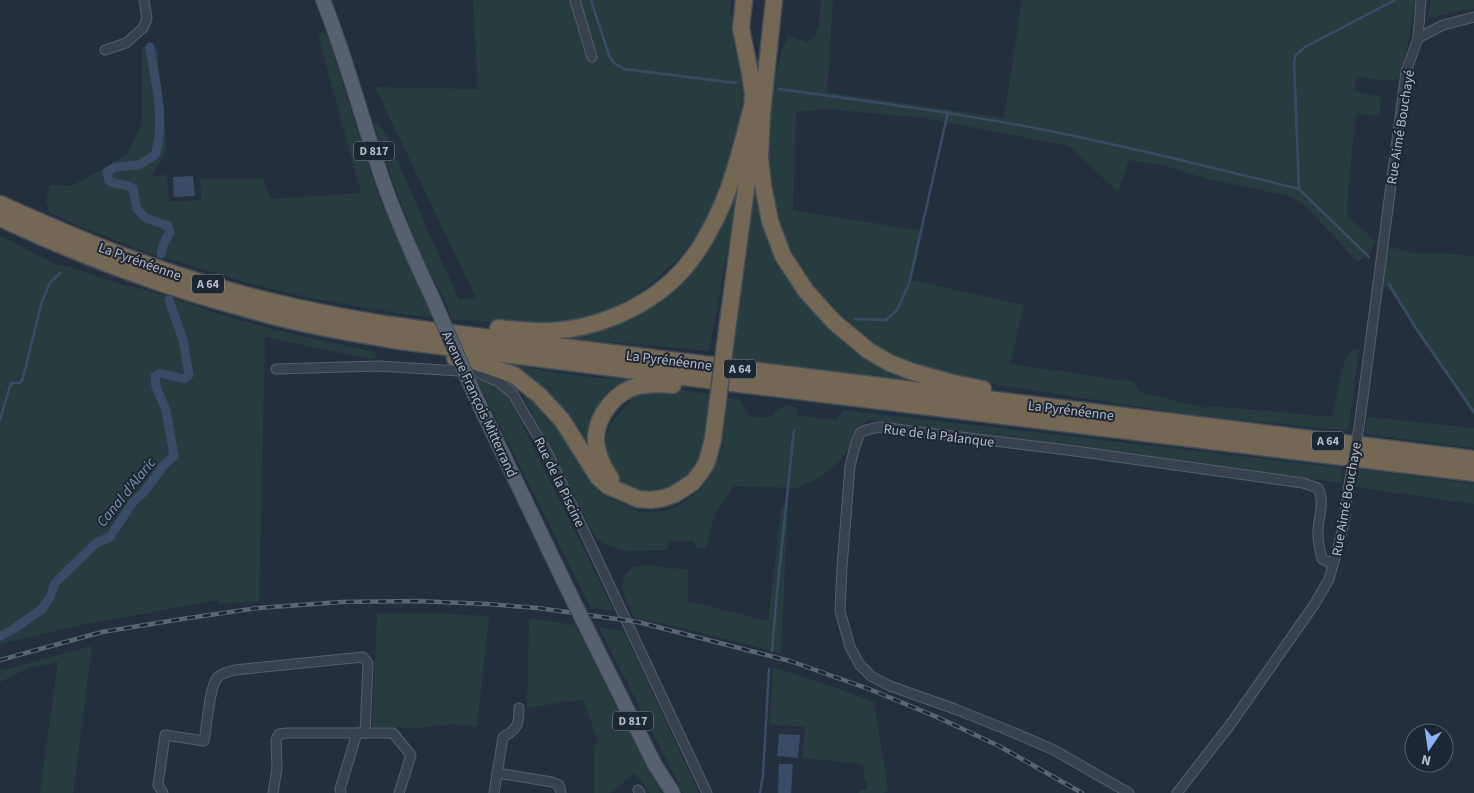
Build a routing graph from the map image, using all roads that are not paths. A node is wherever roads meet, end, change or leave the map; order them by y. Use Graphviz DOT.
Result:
graph roads {
  1 [pos="144,0"];
  2 [pos="323,0"];
  3 [pos="575,0"];
  4 [pos="744,0"];
  5 [pos="774,0"];
  6 [pos="1421,0"];
  7 [pos="1474,17"];
  8 [pos="1418,38"];
  9 [pos="105,50"];
  10 [pos="592,56"];
  11 [pos="757,110"];
  12 [pos="0,204"];
  13 [pos="0,218"];
  14 [pos="1379,277"];
  15 [pos="427,330"];
  16 [pos="400,341"];
  17 [pos="276,370"];
  18 [pos="748,385"];
  19 [pos="1054,408"];
  20 [pos="1474,459"];
  21 [pos="1474,473"];
  22 [pos="629,496"];
  23 [pos="1333,564"];
  24 [pos="520,708"];
  25 [pos="362,733"];
  26 [pos="497,773"];
  27 [pos="163,793"];
  28 [pos="273,793"];
  29 [pos="341,793"];
  30 [pos="399,793"];
  31 [pos="494,793"];
  32 [pos="561,793"];
  33 [pos="673,793"];
  34 [pos="707,793"];
  35 [pos="1129,793"];
  36 [pos="1177,793"];
  1 -- 9 [label="street"];
  2 -- 33 [label="main road, Avenue François Mitterrand / D 817, bridge"];
  3 -- 10 [label="street"];
  4 -- 11 [label="highway"];
  5 -- 11 [label="highway"];
  6 -- 8 [label="street, Rue Aimé Bouchayé"];
  7 -- 8 [label="street"];
  8 -- 14 [label="street, Rue Aimé Bouchayé"];
  11 -- 15 [label="highway"];
  11 -- 19 [label="highway"];
  11 -- 22 [label="highway, bridge"];
  12 -- 15 [label="highway, La Pyrénéenne / A 64"];
  13 -- 16 [label="highway, La Pyrénéenne / A 64"];
  14 -- 23 [label="street, Rue Aimé Bouchaye, bridge"];
  15 -- 19 [label="highway, La Pyrénéenne / A 64"];
  16 -- 18 [label="highway, La Pyrénéenne / A 64"];
  16 -- 22 [label="highway"];
  17 -- 34 [label="street, Rue de la Piscine"];
  18 -- 21 [label="highway, La Pyrénéenne / A 64"];
  18 -- 22 [label="highway"];
  19 -- 20 [label="highway, La Pyrénéenne / A 64"];
  23 -- 35 [label="street, Rue de la Palanque"];
  23 -- 36 [label="street, Rue Aimé Bouchaye"];
  24 -- 26 [label="street"];
  25 -- 27 [label="street"];
  25 -- 28 [label="street"];
  25 -- 29 [label="street"];
  25 -- 30 [label="street"];
  26 -- 31 [label="street"];
  26 -- 32 [label="street"];
}
